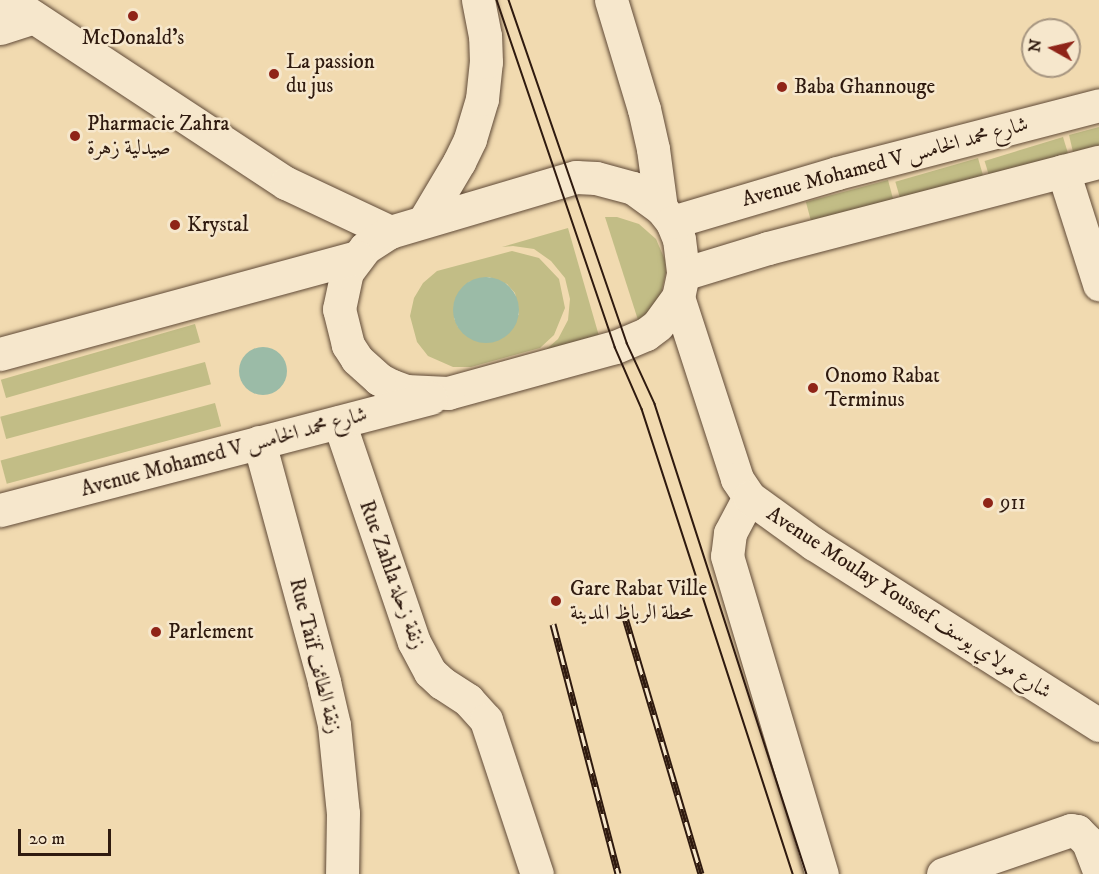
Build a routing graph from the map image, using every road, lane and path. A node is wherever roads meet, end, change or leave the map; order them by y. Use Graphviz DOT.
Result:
graph roads {
  1 [pos="478,0"];
  2 [pos="611,0"];
  3 [pos="20,9"];
  4 [pos="0,28"];
  5 [pos="1099,105"];
  6 [pos="1099,162"];
  7 [pos="1062,171"];
  8 [pos="666,215"];
  9 [pos="424,221"];
  10 [pos="390,232"];
  11 [pos="357,257"];
  12 [pos="1099,284"];
  13 [pos="681,285"];
  14 [pos="0,354"];
  15 [pos="448,393"];
  16 [pos="339,422"];
  17 [pos="259,442"];
  18 [pos="749,497"];
  19 [pos="0,510"];
  20 [pos="1099,725"];
  21 [pos="1094,856"];
  22 [pos="342,874"];
  23 [pos="537,874"];
  24 [pos="822,874"];
  25 [pos="943,874"];
  1 -- 9 [label="street"];
  2 -- 8 [label="street, Avenue Moulay Youssef شارع مولاي يوسف"];
  3 -- 4 [label="street"];
  3 -- 10 [label="street"];
  5 -- 8 [label="street, Avenue Mohamed V شارع محمد الخامس"];
  6 -- 7 [label="street"];
  7 -- 12 [label="street"];
  7 -- 13 [label="street"];
  8 -- 9 [label="street"];
  8 -- 13 [label="street, Avenue Moulay Youssef شارع مولاي يوسف"];
  9 -- 10 [label="street"];
  10 -- 11 [label="street"];
  11 -- 14 [label="street"];
  11 -- 15 [label="street"];
  13 -- 15 [label="street, Avenue Mohamed V شارع محمد الخامس"];
  13 -- 18 [label="street, Avenue Moulay Youssef شارع مولاي يوسف"];
  15 -- 16 [label="street, Avenue Mohamed V شارع محمد الخامس"];
  16 -- 17 [label="street, Avenue Mohamed V شارع محمد الخامس"];
  16 -- 23 [label="street, Rue Zahla زنقة زحلة"];
  17 -- 19 [label="street, Avenue Mohamed V شارع محمد الخامس"];
  17 -- 22 [label="street, Rue Taïf زنقة الطائف"];
  18 -- 20 [label="street, Avenue Moulay Youssef شارع مولاي يوسف"];
  18 -- 24 [label="street"];
  21 -- 25 [label="street"];
}
